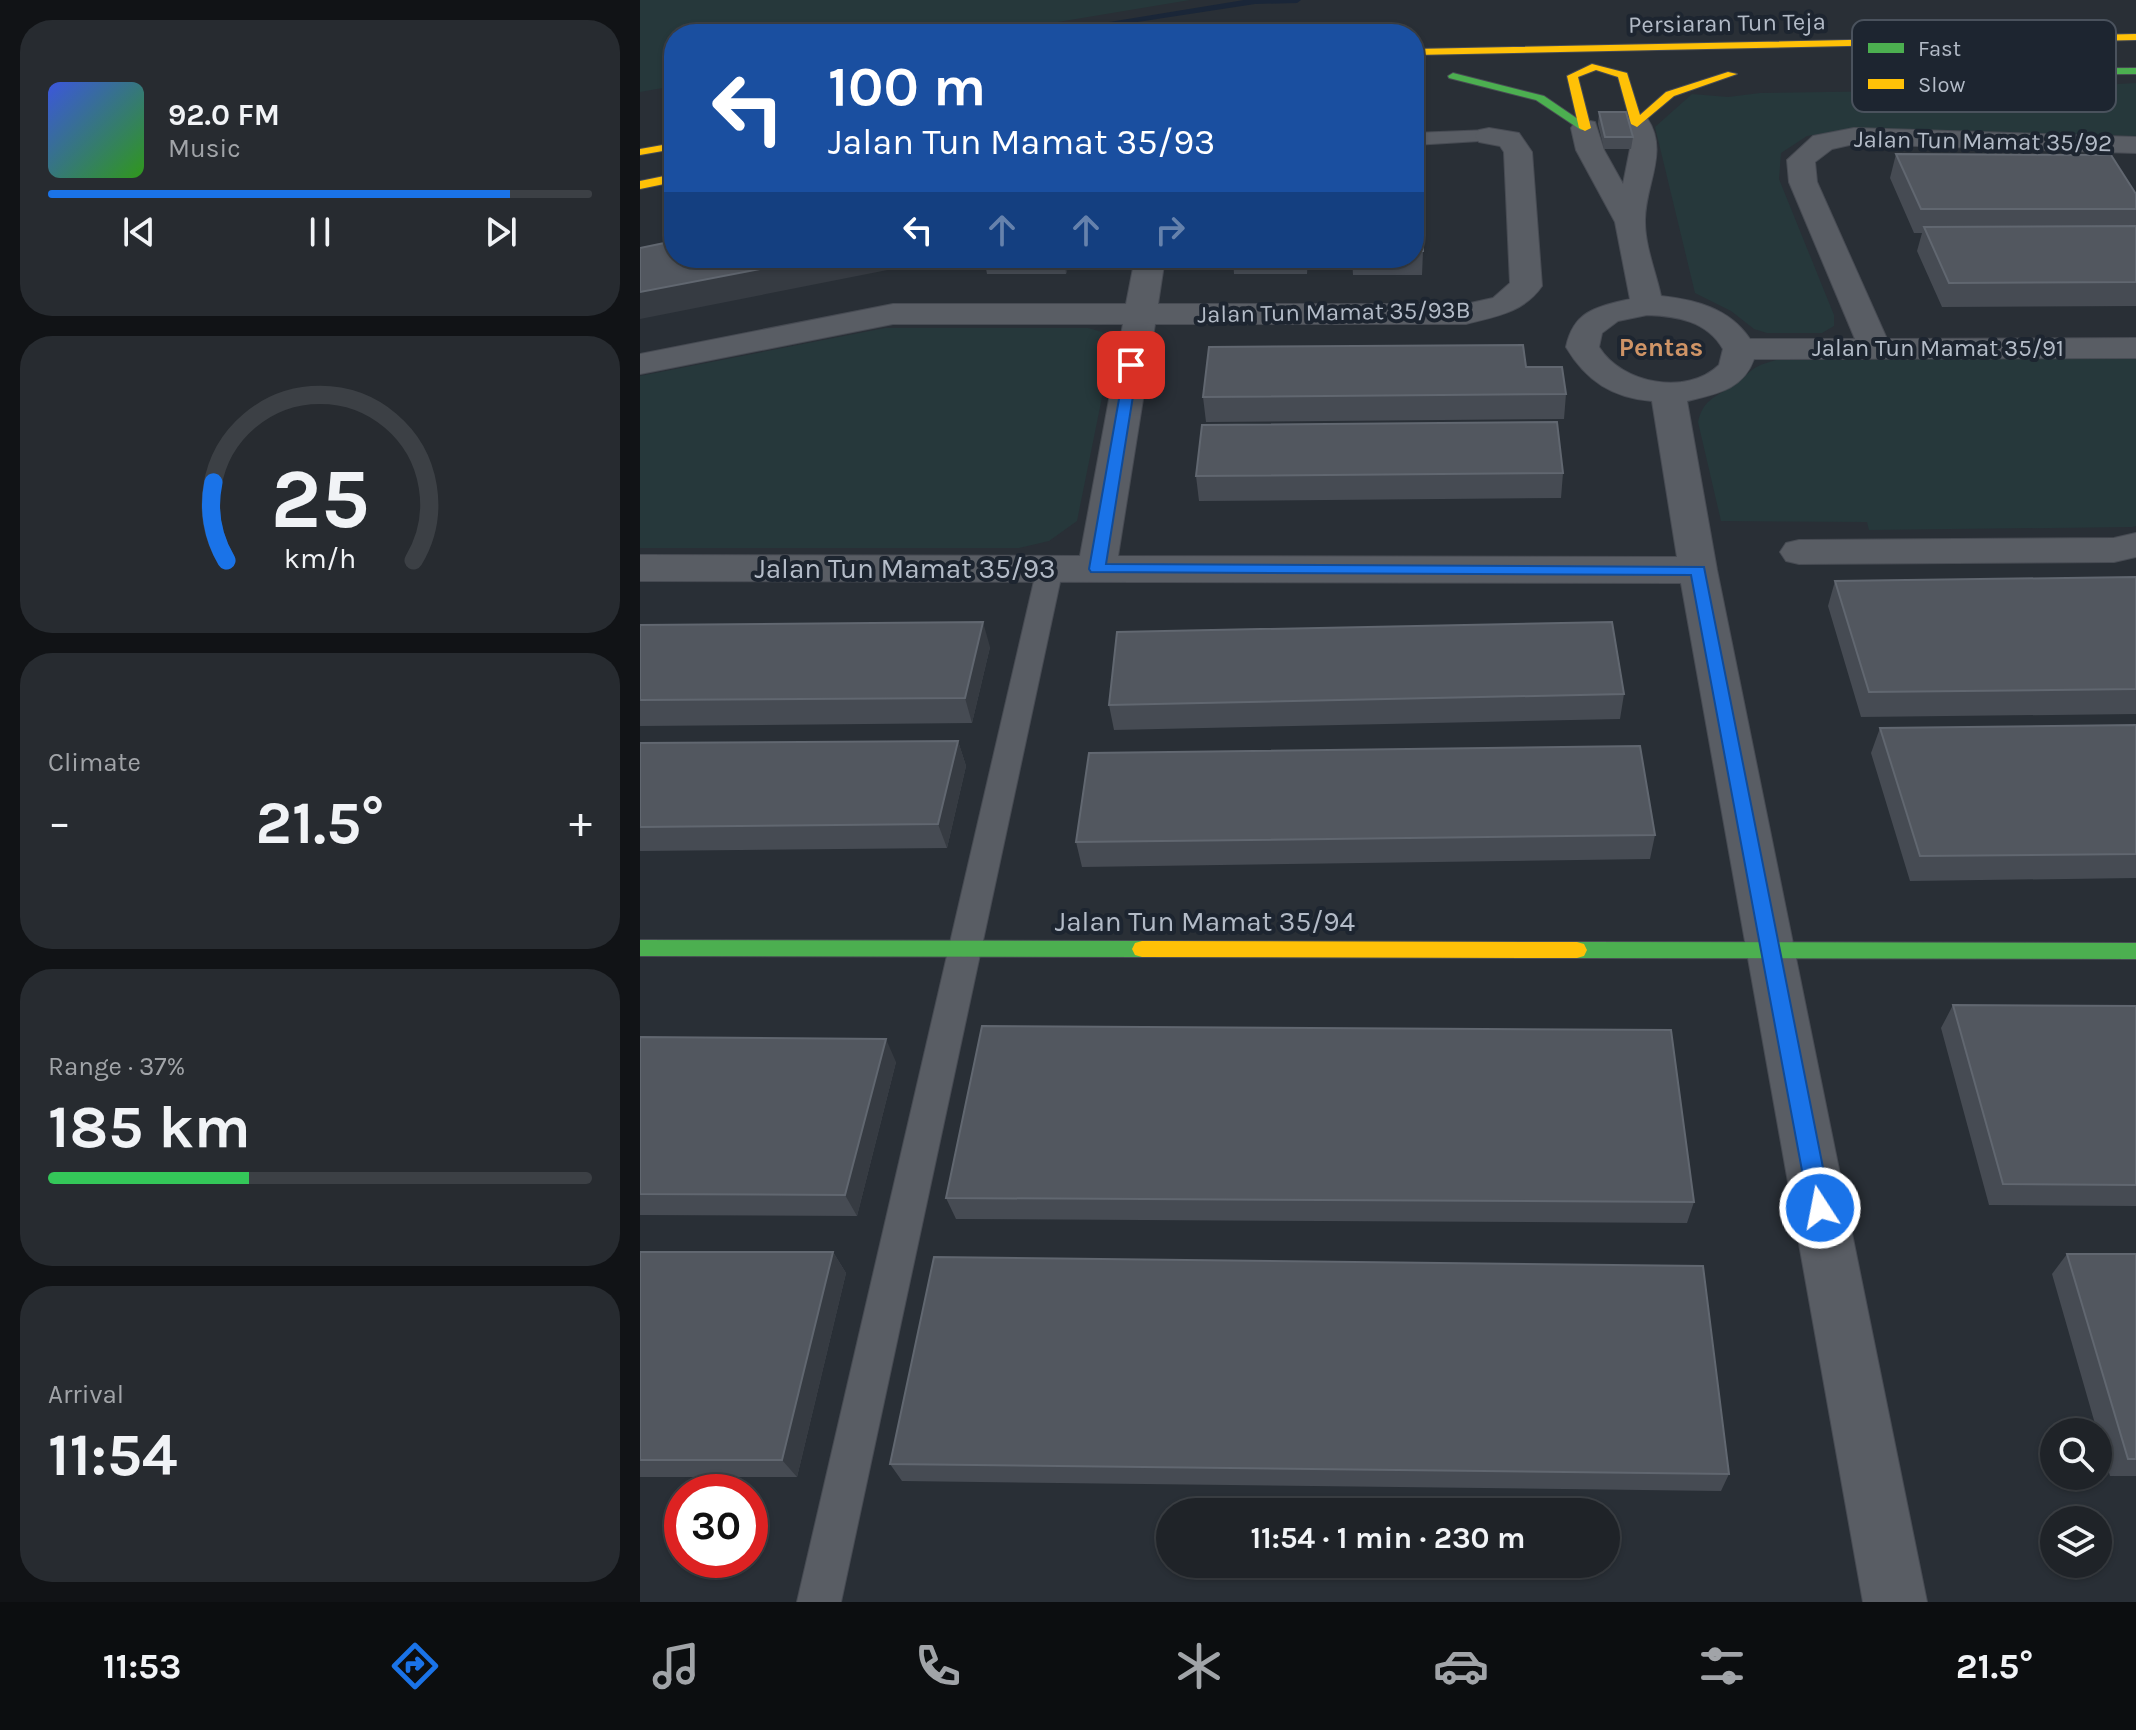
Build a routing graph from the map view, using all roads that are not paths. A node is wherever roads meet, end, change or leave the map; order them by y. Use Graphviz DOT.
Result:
graph roads {
  1 [pos="2136,37"];
  2 [pos="2116,38"];
  3 [pos="1852,48"];
  4 [pos="1424,52"];
  5 [pos="1594,58"];
  6 [pos="2116,71"];
  7 [pos="2136,71"];
  8 [pos="1669,74"];
  9 [pos="1630,75"];
  10 [pos="1528,76"];
  11 [pos="1565,76"];
  12 [pos="1637,124"];
  13 [pos="1585,128"];
  14 [pos="1489,136"];
  15 [pos="1424,139"];
  16 [pos="664,148"];
  17 [pos="2133,149"];
  18 [pos="640,152"];
  19 [pos="664,180"];
  20 [pos="640,185"];
  21 [pos="1630,222"];
  22 [pos="1148,268"];
  23 [pos="1647,305"];
  24 [pos="1140,314"];
  25 [pos="1875,348"];
  26 [pos="2136,348"];
  27 [pos="1739,349"];
  28 [pos="640,364"];
  29 [pos="1668,392"];
  30 [pos="2136,545"];
  31 [pos="1799,552"];
  32 [pos="640,568"];
  33 [pos="1050,568"];
  34 [pos="1097,569"];
  35 [pos="1698,570"];
  36 [pos="640,948"];
  37 [pos="966,948"];
  38 [pos="1770,949"];
  39 [pos="2136,951"];
  40 [pos="819,1602"];
  41 [pos="1895,1602"];
  1 -- 2 [label="main road, Persiaran Tun Teja"];
  3 -- 5 [label="main road, Persiaran Tun Teja"];
  4 -- 5 [label="main road, Persiaran Tun Teja"];
  5 -- 9 [label="main road"];
  5 -- 11 [label="main road"];
  6 -- 7 [label="main road"];
  8 -- 12 [label="main road, Persiaran Tun Teja"];
  9 -- 11 [label="main road, Persiaran Tun Teja"];
  9 -- 12 [label="main road"];
  10 -- 13 [label="main road"];
  11 -- 13 [label="main road"];
  12 -- 21 [label="street"];
  13 -- 21 [label="street"];
  14 -- 15 [label="lane"];
  14 -- 24 [label="street, Jalan Tun Mamat 35/93B"];
  16 -- 18 [label="main road"];
  17 -- 25 [label="street, Jalan Tun Mamat 35/92"];
  19 -- 20 [label="main road"];
  21 -- 23 [label="street"];
  22 -- 24 [label="street"];
  23 -- 27 [label="street"];
  23 -- 29 [label="street"];
  24 -- 28 [label="street, Jalan Tun Mamat 35/93B"];
  24 -- 34 [label="street"];
  25 -- 26 [label="street, Jalan Tun Mamat 35/91"];
  25 -- 27 [label="street, Jalan Tun Mamat 35/91"];
  27 -- 29 [label="street"];
  29 -- 35 [label="street"];
  30 -- 31 [label="street"];
  32 -- 33 [label="street, Jalan Tun Mamat 35/93"];
  33 -- 34 [label="street, Jalan Tun Mamat 35/93"];
  33 -- 37 [label="lane"];
  34 -- 35 [label="street, Jalan Tun Mamat 35/93"];
  35 -- 38 [label="street"];
  36 -- 37 [label="main road, Jalan Tun Mamat 35/94"];
  37 -- 38 [label="main road, Jalan Tun Mamat 35/94"];
  37 -- 40 [label="lane"];
  38 -- 39 [label="main road"];
  38 -- 41 [label="street"];
}
